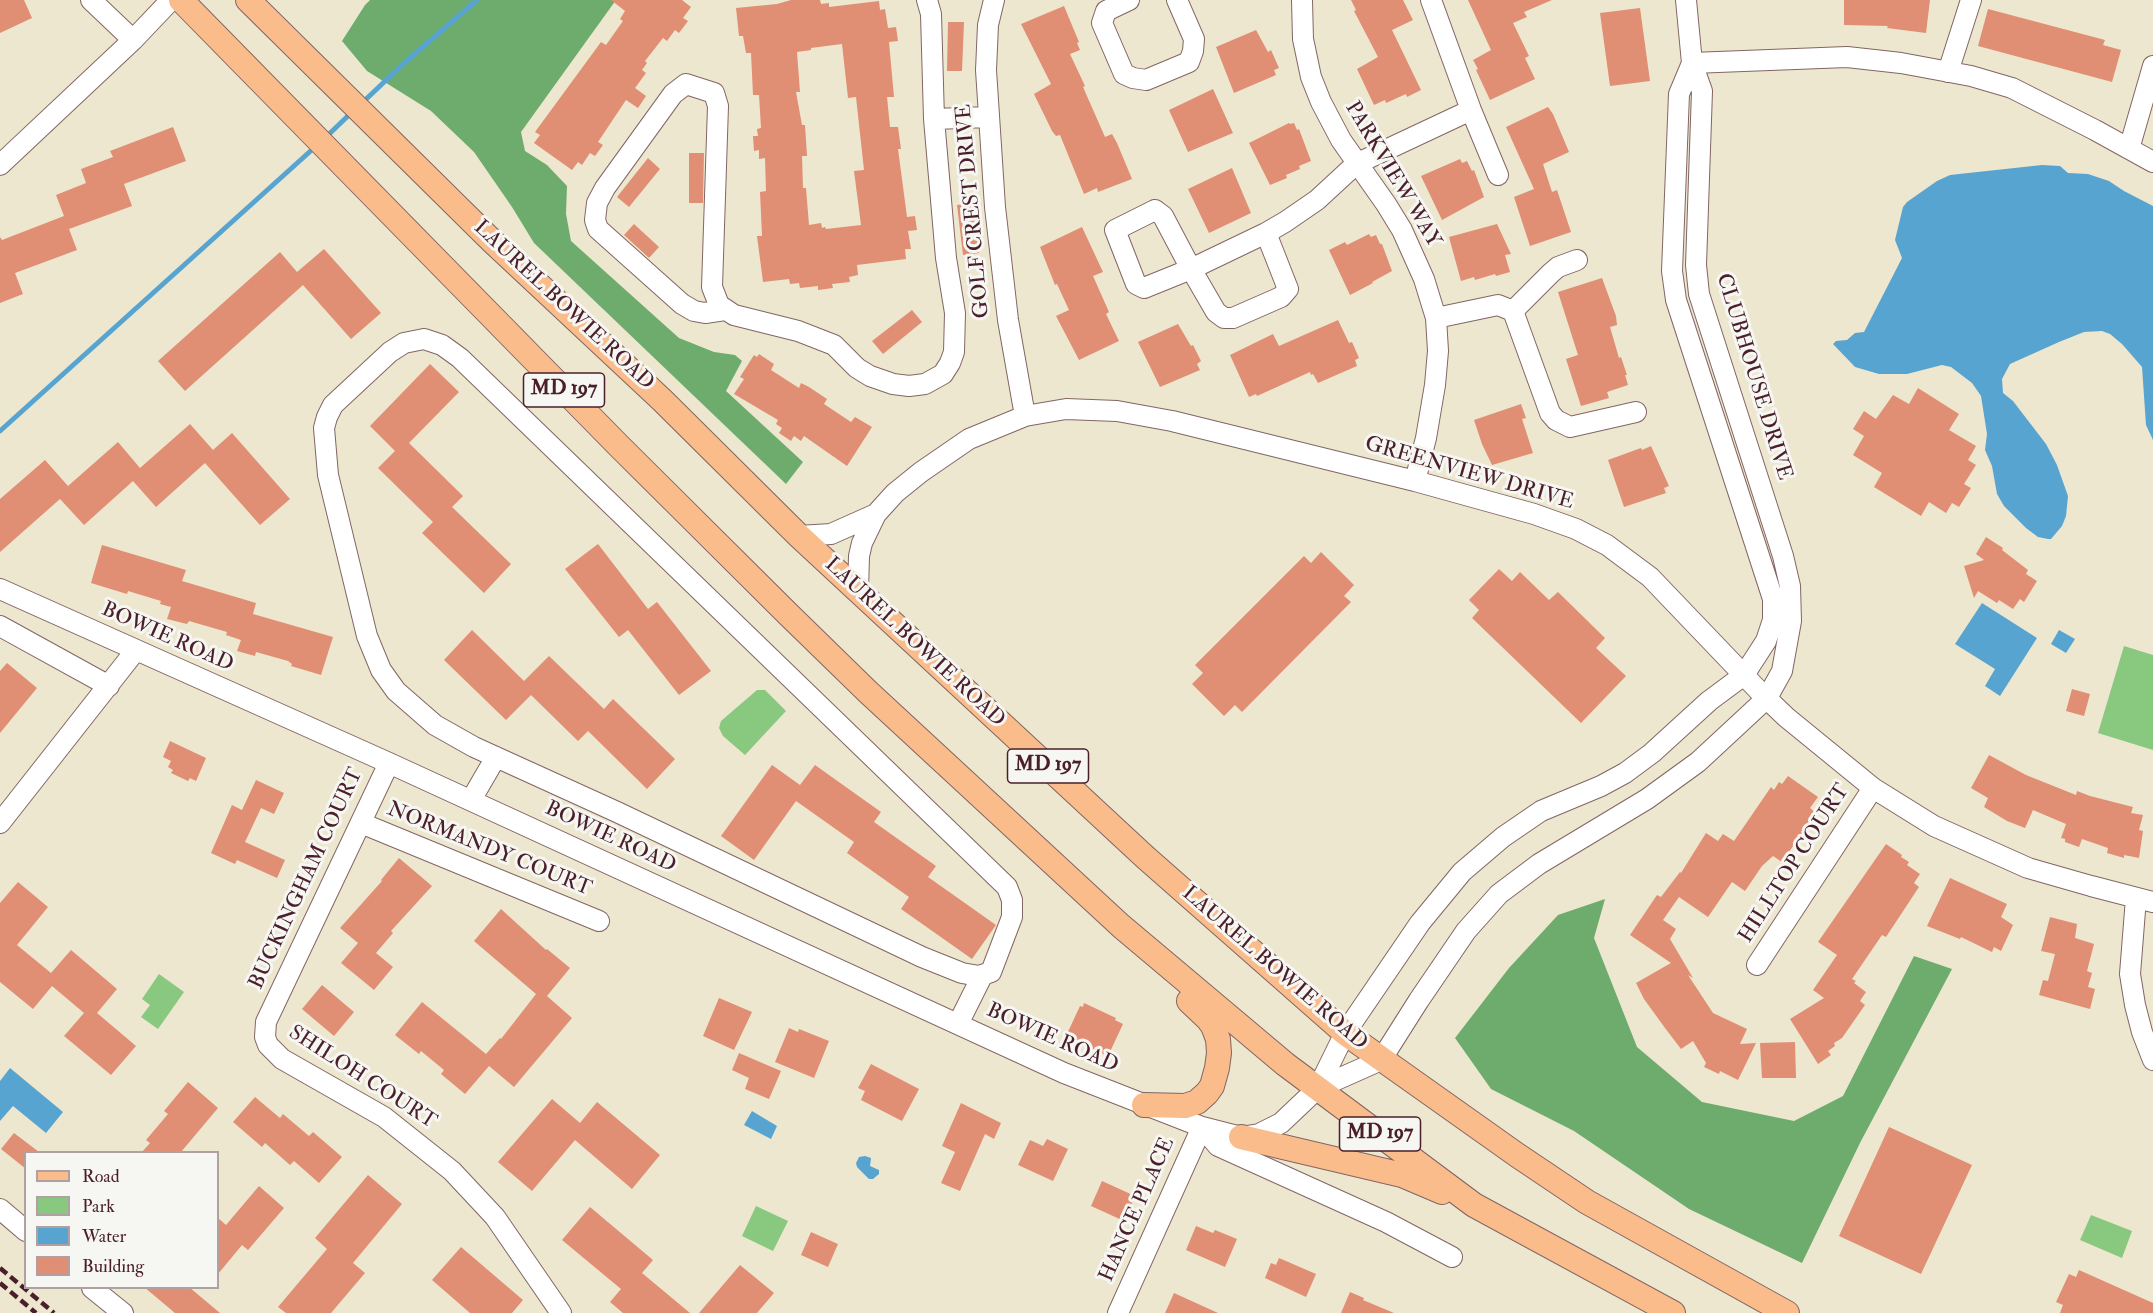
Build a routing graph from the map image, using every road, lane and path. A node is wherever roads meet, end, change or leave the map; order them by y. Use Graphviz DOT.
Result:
graph roads {
  1 [pos="91,0"];
  2 [pos="171,0"];
  3 [pos="181,0"];
  4 [pos="248,0"];
  5 [pos="927,0"];
  6 [pos="994,0"];
  7 [pos="1129,0"];
  8 [pos="1177,0"];
  9 [pos="1302,0"];
  10 [pos="1431,0"];
  11 [pos="1686,0"];
  12 [pos="1971,0"];
  13 [pos="133,40"];
  14 [pos="1692,63"];
  15 [pos="2153,66"];
  16 [pos="1948,72"];
  17 [pos="1471,110"];
  18 [pos="988,117"];
  19 [pos="934,119"];
  20 [pos="2129,149"];
  21 [pos="2153,162"];
  22 [pos="1356,164"];
  23 [pos="0,165"];
  24 [pos="1498,175"];
  25 [pos="1266,233"];
  26 [pos="1577,260"];
  27 [pos="1506,308"];
  28 [pos="725,310"];
  29 [pos="1436,318"];
  30 [pos="1636,412"];
  31 [pos="1025,416"];
  32 [pos="1415,481"];
  33 [pos="876,514"];
  34 [pos="799,536"];
  35 [pos="0,589"];
  36 [pos="858,591"];
  37 [pos="0,626"];
  38 [pos="136,650"];
  39 [pos="1744,675"];
  40 [pos="109,686"];
  41 [pos="1767,699"];
  42 [pos="496,757"];
  43 [pos="389,763"];
  44 [pos="1873,788"];
  45 [pos="471,800"];
  46 [pos="0,823"];
  47 [pos="361,823"];
  48 [pos="2145,900"];
  49 [pos="599,921"];
  50 [pos="1121,926"];
  51 [pos="1757,965"];
  52 [pos="982,976"];
  53 [pos="269,1016"];
  54 [pos="958,1024"];
  55 [pos="1345,1034"];
  56 [pos="1381,1060"];
  57 [pos="2153,1060"];
  58 [pos="1318,1088"];
  59 [pos="1144,1105"];
  60 [pos="1202,1126"];
  61 [pos="1241,1137"];
  62 [pos="1474,1205"];
  63 [pos="0,1209"];
  64 [pos="24,1229"];
  65 [pos="1452,1257"];
  66 [pos="94,1289"];
  67 [pos="123,1313"];
  68 [pos="561,1313"];
  69 [pos="1118,1313"];
  70 [pos="1673,1313"];
  71 [pos="1787,1313"];
  1 -- 13 [label="street"];
  2 -- 13 [label="street"];
  3 -- 50 [label="main road, MD 197"];
  4 -- 34 [label="main road, LAUREL BOWIE ROAD / MD 197"];
  5 -- 19 [label="street"];
  6 -- 18 [label="street, GOLF CREST DRIVE"];
  7 -- 8 [label="street"];
  9 -- 22 [label="street, PARKVIEW WAY"];
  10 -- 17 [label="street"];
  11 -- 14 [label="street, CLUBHOUSE DRIVE"];
  12 -- 16 [label="street"];
  13 -- 23 [label="street"];
  14 -- 16 [label="street"];
  14 -- 39 [label="street, CLUBHOUSE DRIVE"];
  14 -- 41 [label="street, CLUBHOUSE DRIVE"];
  15 -- 20 [label="street"];
  16 -- 20 [label="street"];
  17 -- 22 [label="street"];
  17 -- 24 [label="street"];
  18 -- 19 [label="street"];
  18 -- 31 [label="street, GOLF CREST DRIVE"];
  19 -- 28 [label="street"];
  20 -- 21 [label="street"];
  22 -- 25 [label="street"];
  22 -- 29 [label="street, PARKVIEW WAY"];
  25 -- 25 [label="street"];
  26 -- 27 [label="street"];
  27 -- 29 [label="street"];
  27 -- 30 [label="street"];
  28 -- 28 [label="street"];
  29 -- 32 [label="street, PARKVIEW WAY"];
  31 -- 32 [label="street, GREENVIEW DRIVE"];
  31 -- 33 [label="street, GREENVIEW DRIVE"];
  32 -- 39 [label="street, GREENVIEW DRIVE"];
  33 -- 34 [label="street, GREENVIEW DRIVE"];
  33 -- 36 [label="street"];
  34 -- 36 [label="main road, LAUREL BOWIE ROAD / MD 197"];
  35 -- 38 [label="street, BOWIE ROAD"];
  36 -- 55 [label="main road, LAUREL BOWIE ROAD / MD 197"];
  37 -- 40 [label="street"];
  38 -- 40 [label="street"];
  38 -- 43 [label="street, BOWIE ROAD"];
  39 -- 41 [label="street, GREENVIEW DRIVE"];
  39 -- 55 [label="street"];
  40 -- 46 [label="street"];
  41 -- 44 [label="street, GREENVIEW DRIVE"];
  41 -- 56 [label="street, CLUBHOUSE DRIVE"];
  42 -- 45 [label="street"];
  42 -- 52 [label="street"];
  42 -- 52 [label="street"];
  43 -- 45 [label="street, BOWIE ROAD"];
  43 -- 47 [label="street, BUCKINGHAM COURT"];
  44 -- 48 [label="street, GREENVIEW DRIVE"];
  44 -- 51 [label="street, HILLTOP COURT"];
  45 -- 54 [label="street, BOWIE ROAD"];
  47 -- 49 [label="street, NORMANDY COURT"];
  47 -- 53 [label="street, BUCKINGHAM COURT"];
  48 -- 57 [label="street"];
  50 -- 58 [label="main road, MD 197"];
  50 -- 59 [label="main road"];
  52 -- 54 [label="street"];
  53 -- 68 [label="street, SHILOH COURT"];
  54 -- 59 [label="street, BOWIE ROAD"];
  55 -- 56 [label="main road, LAUREL BOWIE ROAD / MD 197"];
  55 -- 58 [label="street"];
  56 -- 58 [label="street"];
  56 -- 71 [label="main road, LAUREL BOWIE ROAD / MD 197"];
  58 -- 61 [label="street"];
  58 -- 62 [label="main road, MD 197"];
  59 -- 60 [label="street, BOWIE ROAD"];
  60 -- 61 [label="street, BOWIE ROAD"];
  60 -- 65 [label="street, BOWIE ROAD"];
  60 -- 69 [label="street, HANCE PLACE"];
  61 -- 62 [label="main road"];
  62 -- 70 [label="main road, MD 197"];
  63 -- 64 [label="street"];
  66 -- 67 [label="street"];
}
